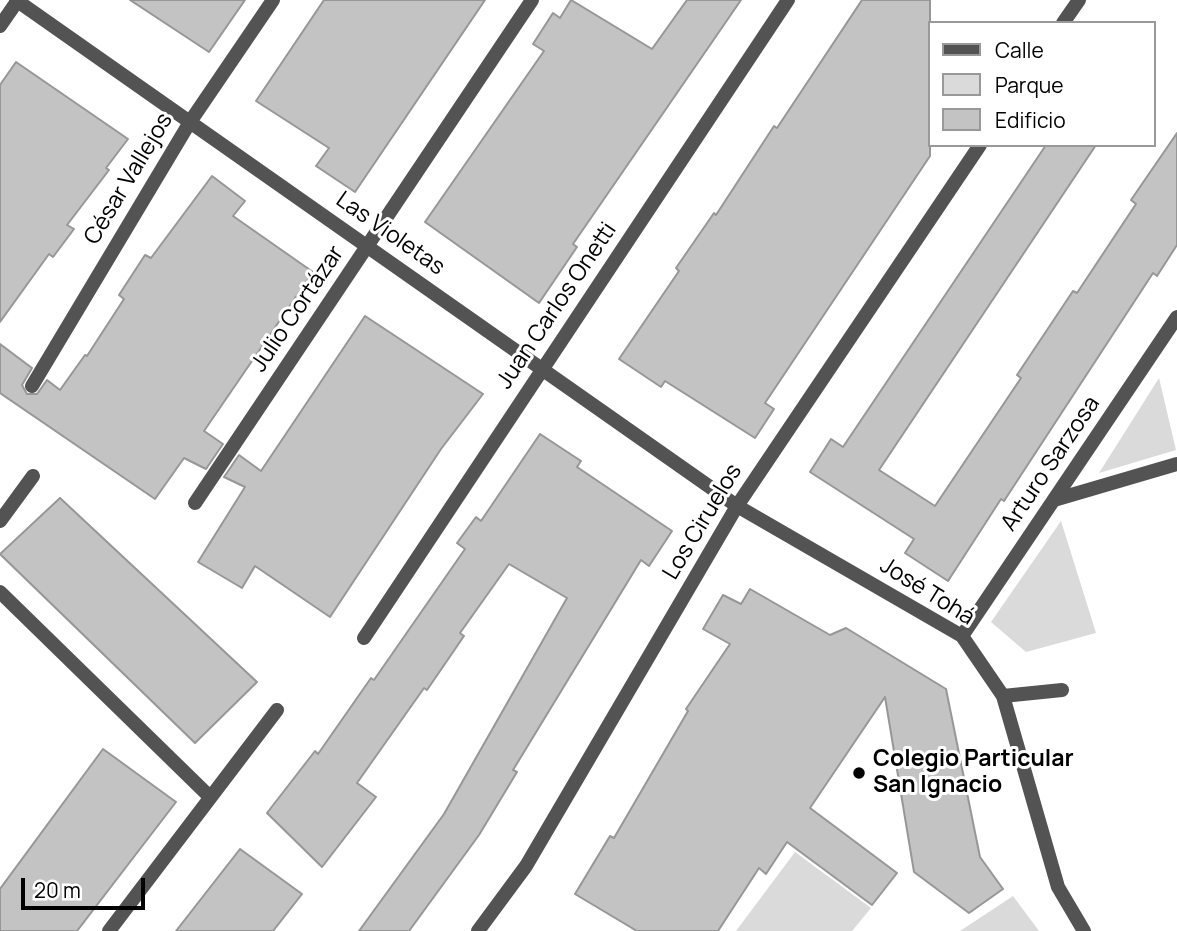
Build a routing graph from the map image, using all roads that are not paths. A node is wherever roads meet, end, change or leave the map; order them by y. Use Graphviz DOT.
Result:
graph roads {
  1 [pos="17,0"];
  2 [pos="273,0"];
  3 [pos="533,0"];
  4 [pos="788,0"];
  5 [pos="1079,0"];
  6 [pos="1064,21"];
  7 [pos="0,26"];
  8 [pos="190,122"];
  9 [pos="980,147"];
  10 [pos="367,247"];
  11 [pos="1177,317"];
  12 [pos="542,369"];
  13 [pos="32,386"];
  14 [pos="1177,464"];
  15 [pos="33,476"];
  16 [pos="1054,500"];
  17 [pos="195,503"];
  18 [pos="737,506"];
  19 [pos="0,521"];
  20 [pos="0,592"];
  21 [pos="962,636"];
  22 [pos="364,638"];
  23 [pos="1062,690"];
  24 [pos="1003,696"];
  25 [pos="277,709"];
  26 [pos="210,797"];
  27 [pos="109,931"];
  28 [pos="478,931"];
  29 [pos="1084,931"];
  1 -- 7 [label="street"];
  1 -- 8 [label="street, Las Violetas"];
  2 -- 8 [label="street, César Vallejos"];
  3 -- 10 [label="street, Julio Cortázar"];
  4 -- 12 [label="street, Juan Carlos Onetti"];
  5 -- 6 [label="street"];
  8 -- 10 [label="street, Las Violetas"];
  8 -- 13 [label="street, César Vallejos"];
  9 -- 18 [label="street, Los Ciruelos"];
  10 -- 12 [label="street, Las Violetas"];
  10 -- 17 [label="street, Julio Cortázar"];
  11 -- 16 [label="street, Arturo Sarzosa"];
  12 -- 18 [label="street, Las Violetas"];
  12 -- 22 [label="street, Juan Carlos Onetti"];
  14 -- 16 [label="street"];
  15 -- 19 [label="street"];
  16 -- 21 [label="street, Arturo Sarzosa"];
  18 -- 21 [label="street, José Tohá"];
  18 -- 28 [label="street, Los Ciruelos"];
  20 -- 26 [label="street"];
  21 -- 24 [label="street, José Tohá"];
  23 -- 24 [label="street"];
  24 -- 29 [label="street, José Tohá"];
  25 -- 26 [label="street"];
  26 -- 27 [label="street"];
}
